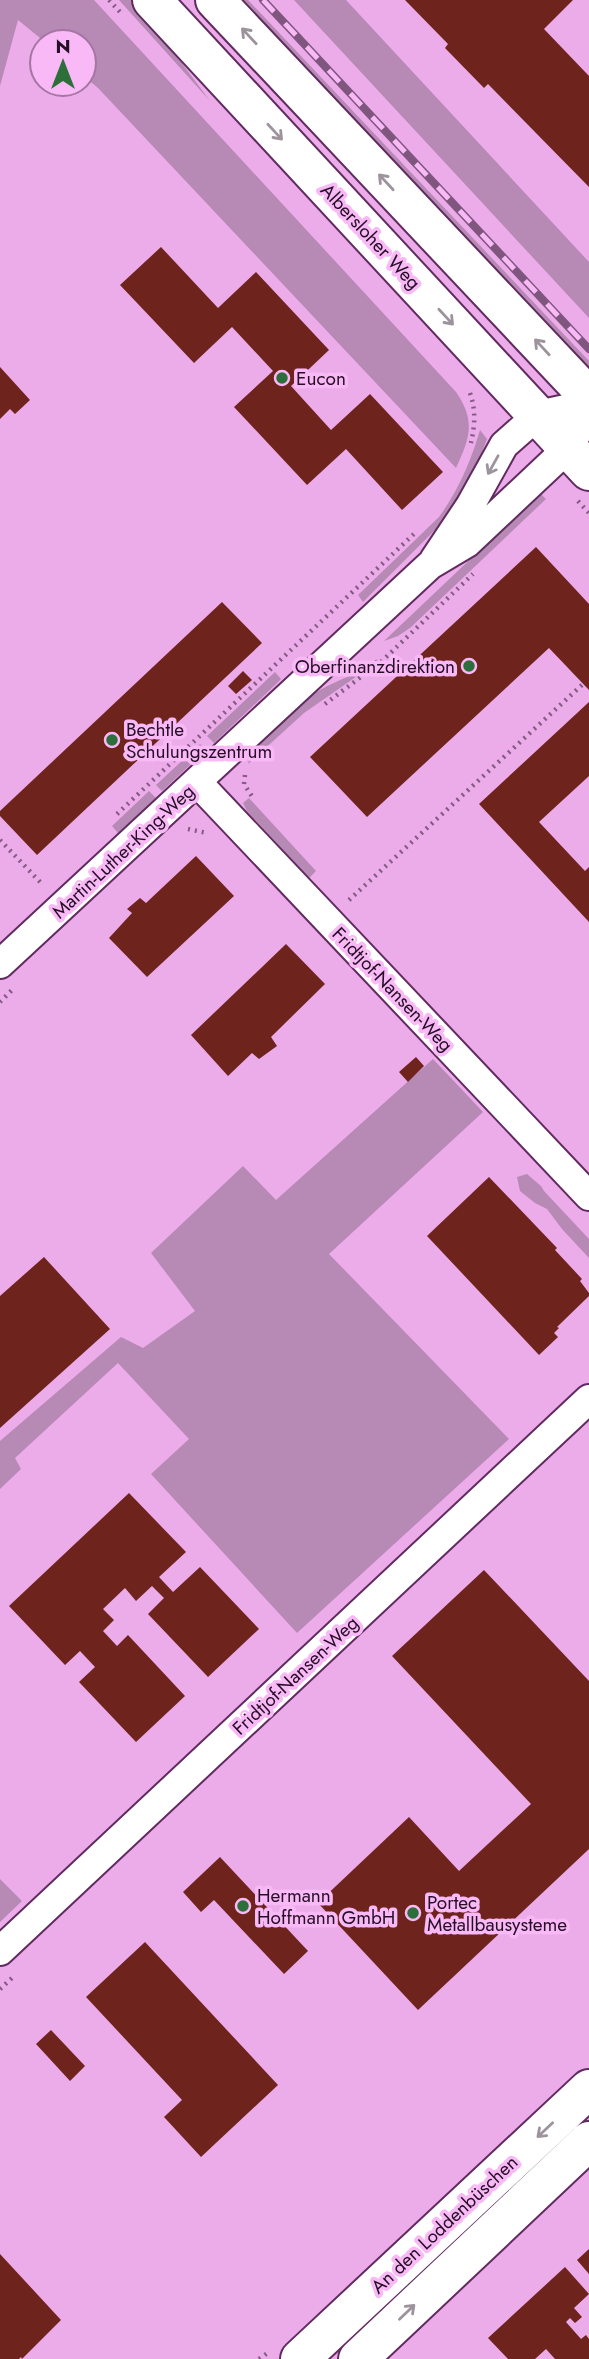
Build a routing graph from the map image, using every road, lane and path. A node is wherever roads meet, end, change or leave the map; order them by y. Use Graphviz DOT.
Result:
graph roads {
  1 [pos="152,0"];
  2 [pos="215,0"];
  3 [pos="466,382"];
  4 [pos="589,397"];
  5 [pos="589,404"];
  6 [pos="589,413"];
  7 [pos="538,415"];
  8 [pos="470,452"];
  9 [pos="578,460"];
  10 [pos="423,526"];
  11 [pos="430,565"];
  12 [pos="382,661"];
  13 [pos="583,684"];
  14 [pos="322,706"];
  15 [pos="253,766"];
  16 [pos="197,782"];
  17 [pos="255,801"];
  18 [pos="113,817"];
  19 [pos="0,840"];
  20 [pos="34,892"];
  21 [pos="341,892"];
  22 [pos="349,900"];
  23 [pos="355,907"];
  24 [pos="0,964"];
  25 [pos="589,1196"];
  26 [pos="589,1399"];
  27 [pos="0,1951"];
  28 [pos="589,2090"];
  29 [pos="589,2141"];
  30 [pos="300,2359"];
  31 [pos="358,2359"];
  1 -- 7 [label="main road, Albersloher Weg, one-way"];
  4 -- 2 [label="main road, one-way"];
  3 -- 8 [label="path"];
  5 -- 7 [label="street"];
  6 -- 9 [label="street, Martin-Luther-King-Weg"];
  7 -- 9 [label="main road, Albersloher Weg"];
  7 -- 11 [label="street, Martin-Luther-King-Weg, one-way"];
  9 -- 11 [label="street, Martin-Luther-King-Weg"];
  10 -- 18 [label="path"];
  11 -- 16 [label="street, Martin-Luther-King-Weg"];
  12 -- 14 [label="path"];
  13 -- 22 [label="path"];
  15 -- 17 [label="path"];
  16 -- 24 [label="street, Martin-Luther-King-Weg"];
  16 -- 25 [label="street, Fridtjof-Nansen-Weg"];
  19 -- 20 [label="path"];
  21 -- 22 [label="path"];
  22 -- 23 [label="path"];
  26 -- 27 [label="street, Fridtjof-Nansen-Weg"];
  28 -- 30 [label="main road, An den Loddenbüschen, one-way"];
  31 -- 29 [label="main road, An den Loddenbüschen, one-way"];
}
